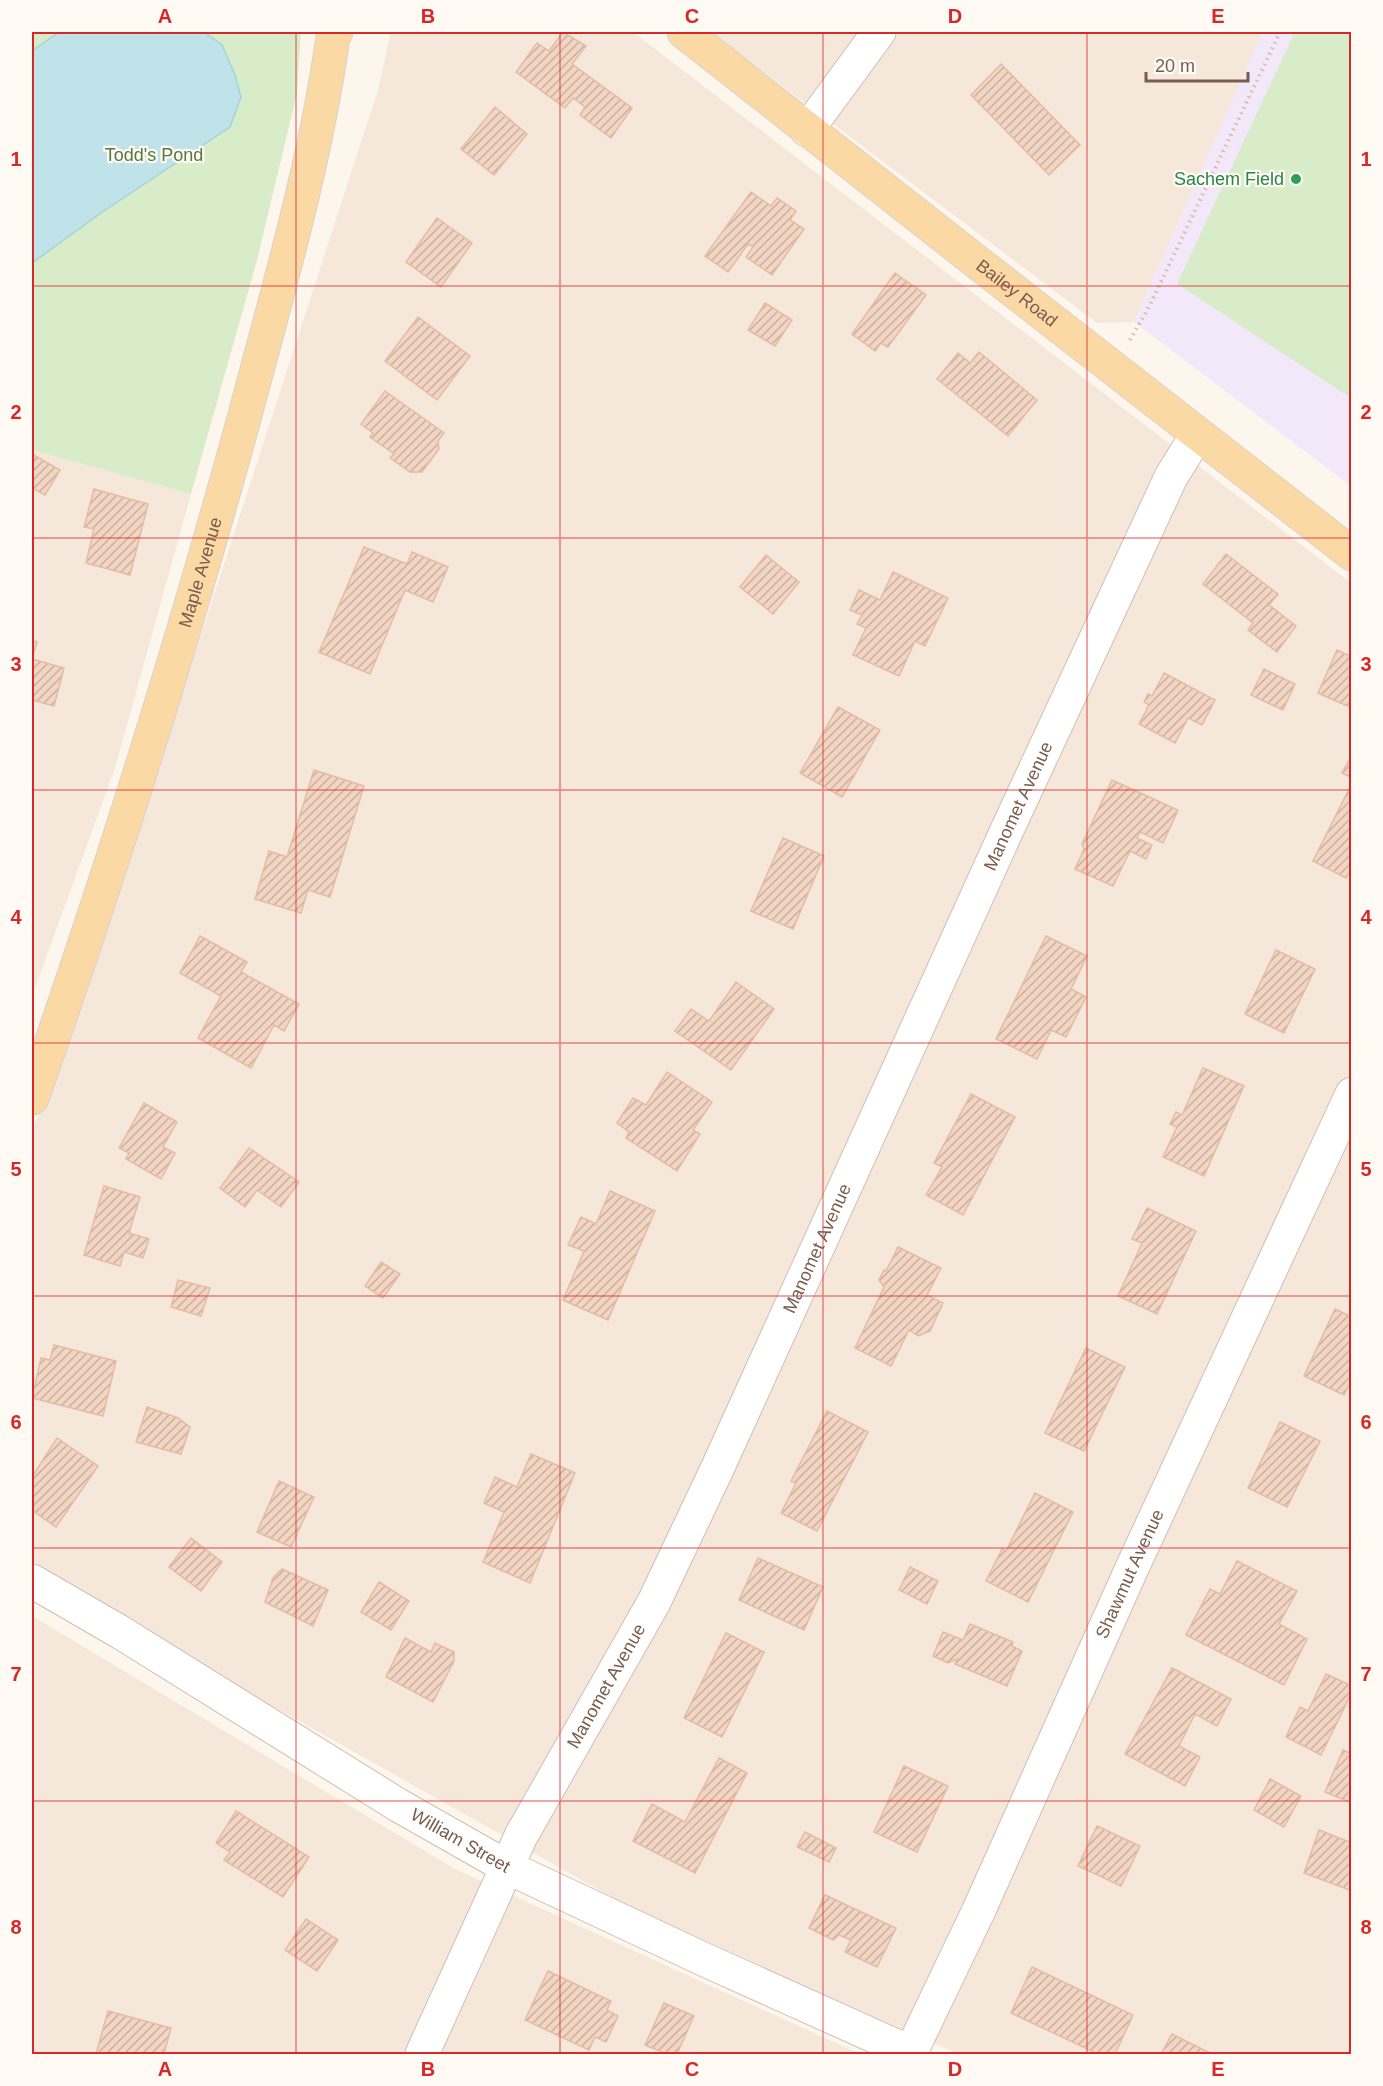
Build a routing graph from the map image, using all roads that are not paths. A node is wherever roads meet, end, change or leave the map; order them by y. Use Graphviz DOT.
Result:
graph roads {
  1 [pos="684,32"];
  2 [pos="879,32"];
  3 [pos="333,33"];
  4 [pos="807,130"];
  5 [pos="1197,435"];
  6 [pos="1352,554"];
  7 [pos="1352,1094"];
  8 [pos="32,1098"];
  9 [pos="32,1581"];
  10 [pos="507,1867"];
  11 [pos="911,2054"];
  12 [pos="422,2055"];
  1 -- 4 [label="main road, Bailey Road"];
  2 -- 4 [label="street"];
  3 -- 8 [label="main road, Maple Avenue"];
  4 -- 5 [label="main road, Bailey Road"];
  5 -- 6 [label="main road, Bailey Road"];
  5 -- 10 [label="street, Manomet Avenue"];
  7 -- 11 [label="street, Shawmut Avenue"];
  9 -- 10 [label="street, William Street"];
  10 -- 11 [label="street, William Street"];
  10 -- 12 [label="street, Manomet Avenue"];
}
